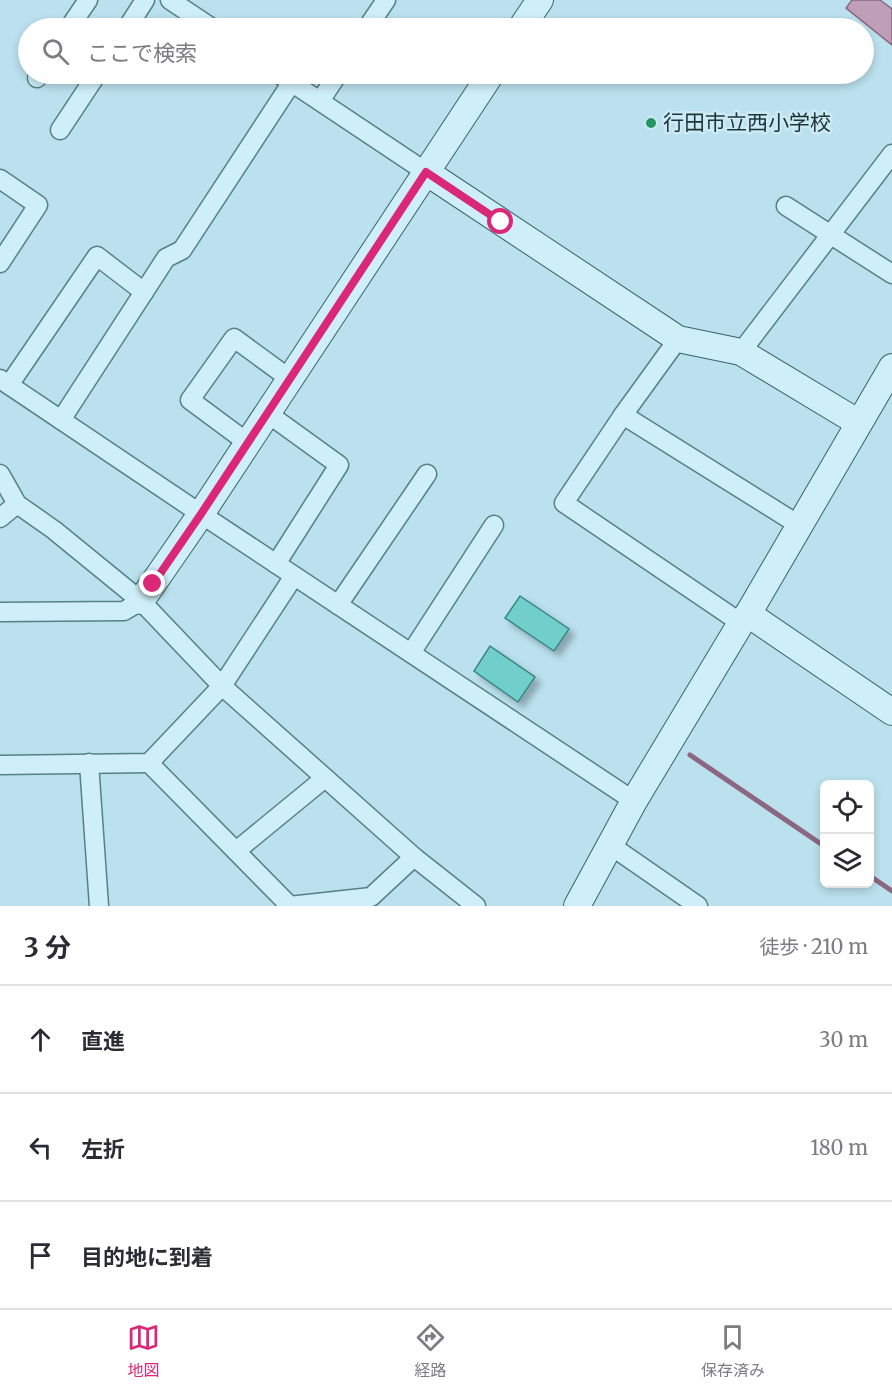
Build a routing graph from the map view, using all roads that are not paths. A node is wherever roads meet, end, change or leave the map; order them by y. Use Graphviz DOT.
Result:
graph roads {
  1 [pos="88,0"];
  2 [pos="145,0"];
  3 [pos="170,0"];
  4 [pos="386,0"];
  5 [pos="540,0"];
  6 [pos="76,18"];
  7 [pos="133,18"];
  8 [pos="197,18"];
  9 [pos="374,18"];
  10 [pos="528,18"];
  11 [pos="91,84"];
  12 [pos="281,84"];
  13 [pos="294,84"];
  14 [pos="331,84"];
  15 [pos="484,84"];
  16 [pos="320,101"];
  17 [pos="60,130"];
  18 [pos="892,154"];
  19 [pos="426,172"];
  20 [pos="0,179"];
  21 [pos="786,206"];
  22 [pos="831,235"];
  23 [pos="0,263"];
  24 [pos="892,274"];
  25 [pos="144,291"];
  26 [pos="678,339"];
  27 [pos="741,352"];
  28 [pos="892,367"];
  29 [pos="290,379"];
  30 [pos="4,382"];
  31 [pos="267,413"];
  32 [pos="623,415"];
  33 [pos="61,420"];
  34 [pos="859,423"];
  35 [pos="248,443"];
  36 [pos="0,474"];
  37 [pos="427,474"];
  38 [pos="17,504"];
  39 [pos="201,514"];
  40 [pos="0,518"];
  41 [pos="494,525"];
  42 [pos="799,525"];
  43 [pos="276,564"];
  44 [pos="294,576"];
  45 [pos="141,601"];
  46 [pos="338,605"];
  47 [pos="0,612"];
  48 [pos="744,619"];
  49 [pos="411,653"];
  50 [pos="222,686"];
  51 [pos="892,712"];
  52 [pos="89,763"];
  53 [pos="149,763"];
  54 [pos="0,765"];
  55 [pos="325,778"];
  56 [pos="634,801"];
  57 [pos="610,845"];
  58 [pos="236,851"];
  59 [pos="414,857"];
  60 [pos="99,906"];
  61 [pos="289,906"];
  62 [pos="476,906"];
  63 [pos="577,906"];
  64 [pos="698,906"];
  1 -- 6 [label="street"];
  2 -- 7 [label="street"];
  3 -- 8 [label="street"];
  4 -- 9 [label="street"];
  5 -- 10 [label="street"];
  11 -- 17 [label="street"];
  12 -- 25 [label="street"];
  13 -- 16 [label="street"];
  14 -- 16 [label="street"];
  15 -- 19 [label="street"];
  16 -- 19 [label="street"];
  18 -- 22 [label="street"];
  19 -- 26 [label="street"];
  19 -- 29 [label="street"];
  20 -- 23 [label="street"];
  21 -- 22 [label="street"];
  22 -- 24 [label="street"];
  22 -- 27 [label="street"];
  25 -- 30 [label="street"];
  25 -- 33 [label="street"];
  26 -- 27 [label="street"];
  26 -- 32 [label="street"];
  27 -- 34 [label="street"];
  28 -- 34 [label="street"];
  29 -- 31 [label="street"];
  29 -- 35 [label="street"];
  30 -- 33 [label="street"];
  31 -- 35 [label="street"];
  31 -- 43 [label="street"];
  32 -- 42 [label="street"];
  32 -- 48 [label="street"];
  33 -- 39 [label="street"];
  34 -- 42 [label="street"];
  35 -- 39 [label="street"];
  36 -- 38 [label="street"];
  37 -- 46 [label="street"];
  38 -- 40 [label="street"];
  38 -- 45 [label="street"];
  39 -- 43 [label="street"];
  39 -- 45 [label="street"];
  41 -- 49 [label="street"];
  42 -- 48 [label="street"];
  43 -- 44 [label="street"];
  44 -- 46 [label="street"];
  44 -- 50 [label="street"];
  45 -- 47 [label="street"];
  45 -- 50 [label="street"];
  46 -- 49 [label="street"];
  48 -- 51 [label="street"];
  48 -- 56 [label="street"];
  49 -- 56 [label="street"];
  50 -- 53 [label="street"];
  50 -- 55 [label="street"];
  52 -- 53 [label="street"];
  52 -- 54 [label="street"];
  52 -- 60 [label="street"];
  53 -- 58 [label="street"];
  55 -- 58 [label="street"];
  55 -- 59 [label="street"];
  56 -- 57 [label="street"];
  57 -- 63 [label="street"];
  57 -- 64 [label="street"];
  58 -- 61 [label="street"];
  59 -- 61 [label="street"];
  59 -- 62 [label="street"];
}
